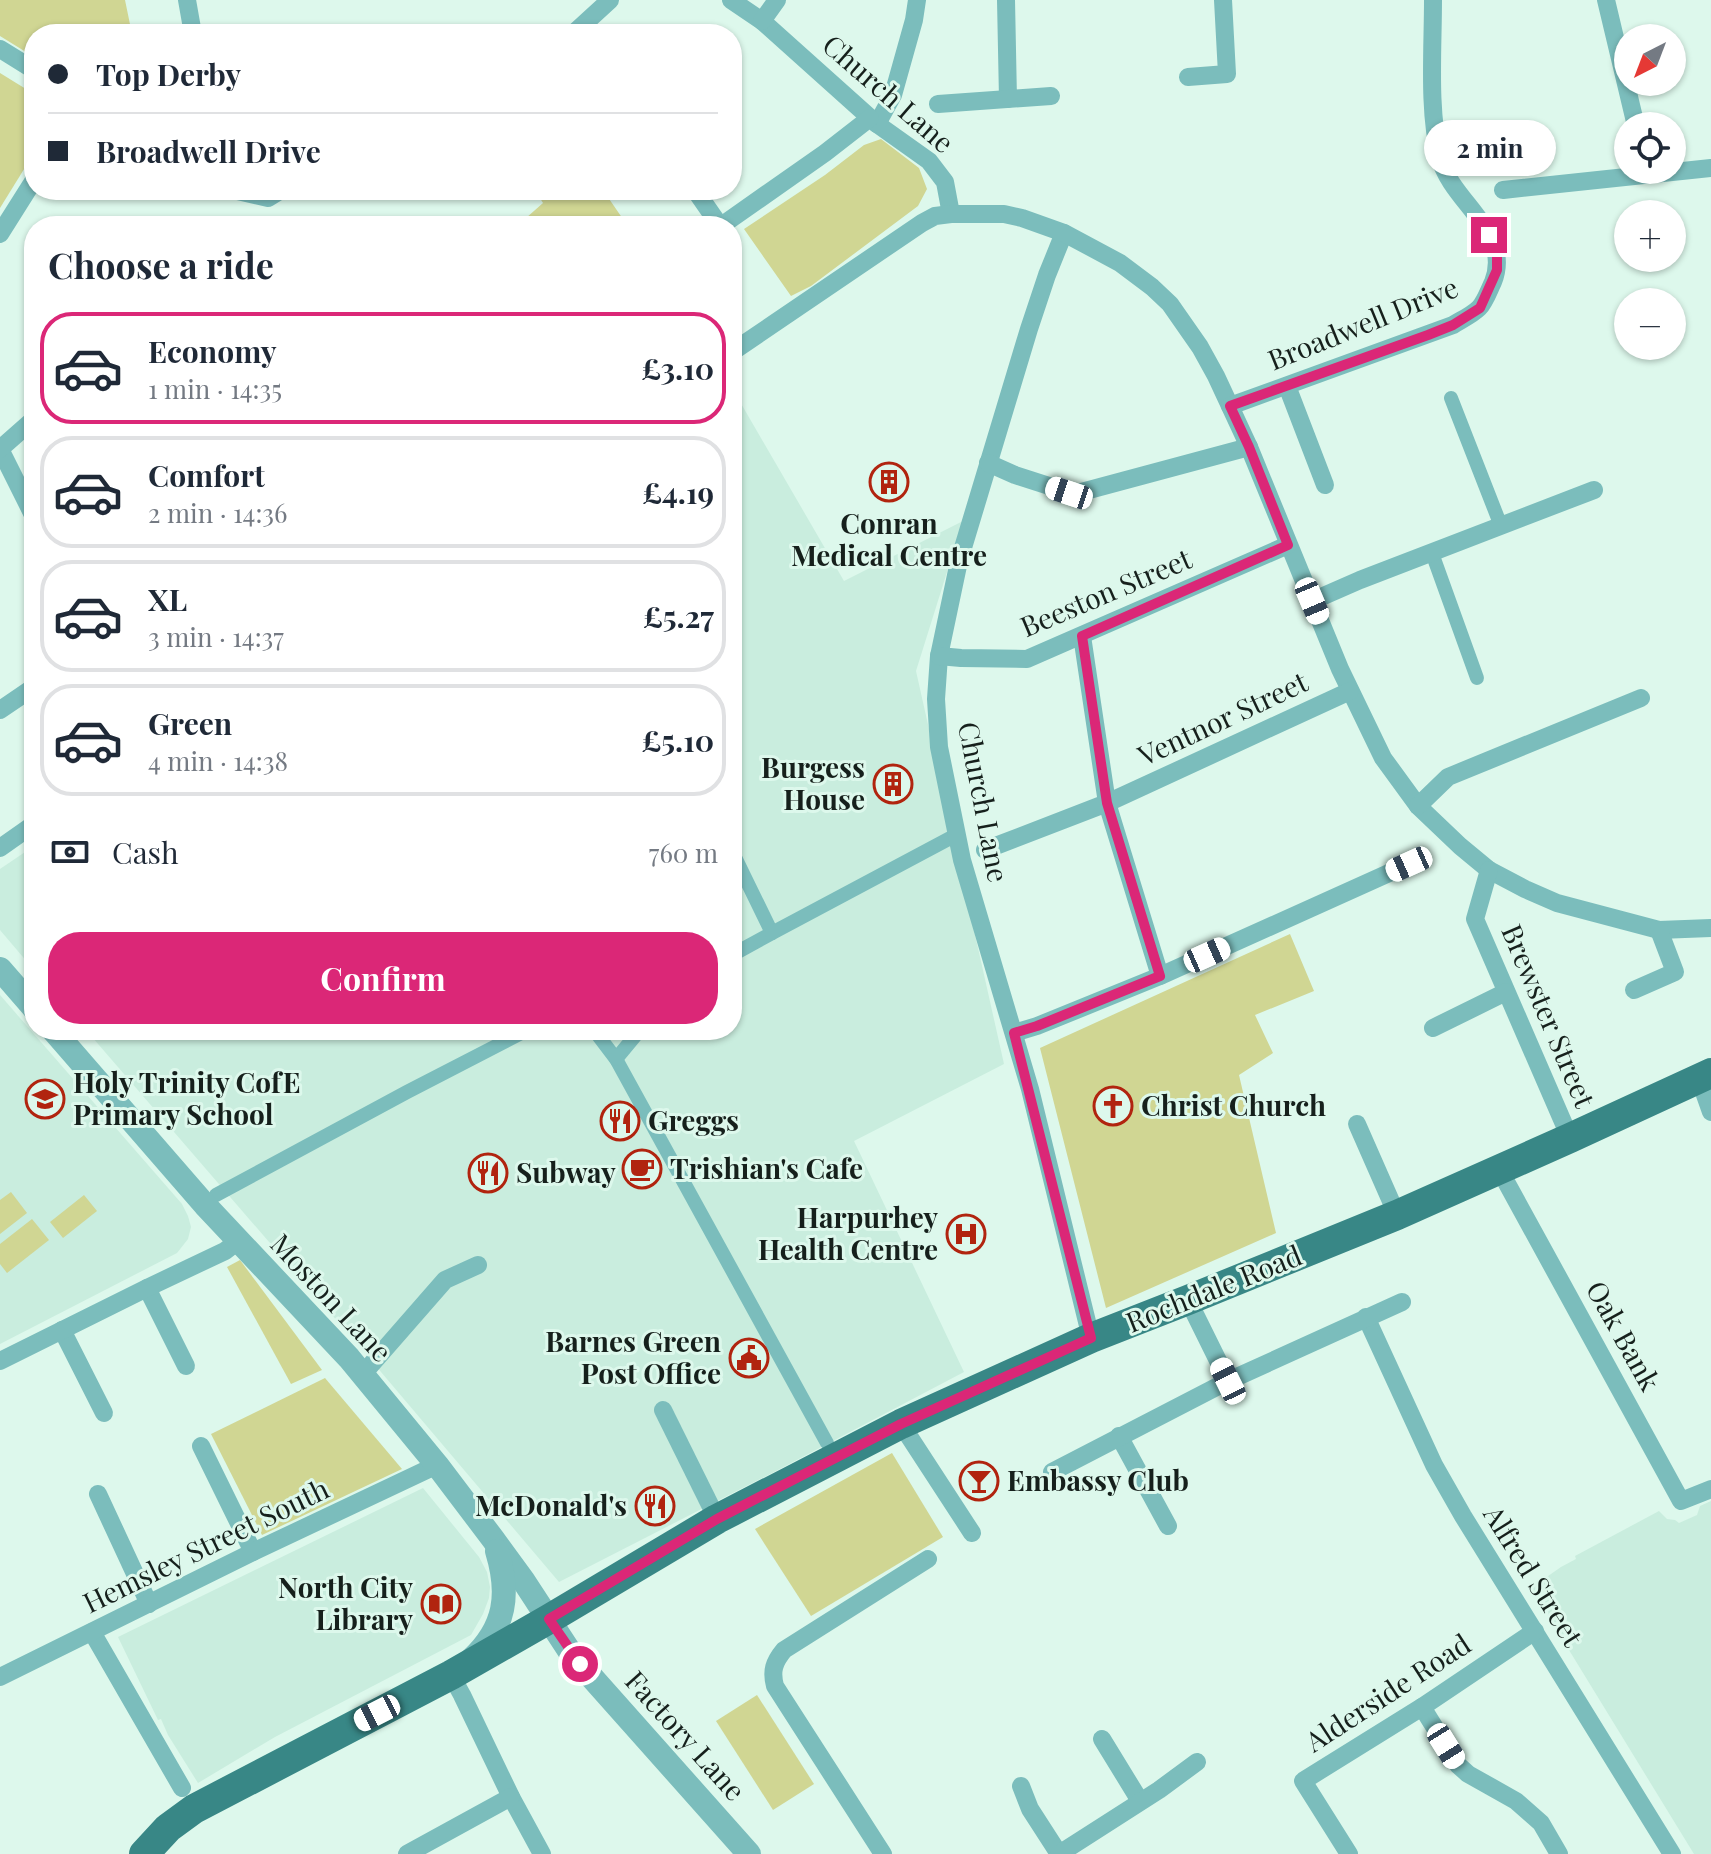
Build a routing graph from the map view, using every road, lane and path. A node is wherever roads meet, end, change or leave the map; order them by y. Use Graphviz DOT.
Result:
graph roads {
  1 [pos="187,0"];
  2 [pos="610,0"];
  3 [pos="731,0"];
  4 [pos="777,0"];
  5 [pos="917,0"];
  6 [pos="1006,0"];
  7 [pos="1223,0"];
  8 [pos="1433,0"];
  9 [pos="1606,0"];
  10 [pos="762,21"];
  11 [pos="191,24"];
  12 [pos="588,24"];
  13 [pos="0,49"];
  14 [pos="24,64"];
  15 [pos="1188,77"];
  16 [pos="1051,96"];
  17 [pos="1008,99"];
  18 [pos="938,104"];
  19 [pos="1633,112"];
  20 [pos="874,121"];
  21 [pos="1711,168"];
  22 [pos="1686,170"];
  23 [pos="1614,177"];
  24 [pos="1503,190"];
  25 [pos="24,196"];
  26 [pos="951,214"];
  27 [pos="734,216"];
  28 [pos="1064,233"];
  29 [pos="0,234"];
  30 [pos="742,345"];
  31 [pos="1287,386"];
  32 [pos="1451,398"];
  33 [pos="1230,406"];
  34 [pos="24,428"];
  35 [pos="1249,447"];
  36 [pos="0,449"];
  37 [pos="988,463"];
  38 [pos="1325,485"];
  39 [pos="1594,490"];
  40 [pos="24,497"];
  41 [pos="1501,526"];
  42 [pos="1288,545"];
  43 [pos="1432,553"];
  44 [pos="1312,601"];
  45 [pos="1082,636"];
  46 [pos="939,656"];
  47 [pos="1477,678"];
  48 [pos="1350,691"];
  49 [pos="24,694"];
  50 [pos="1641,698"];
  51 [pos="0,710"];
  52 [pos="1107,803"];
  53 [pos="1418,806"];
  54 [pos="24,831"];
  55 [pos="956,835"];
  56 [pos="0,848"];
  57 [pos="985,850"];
  58 [pos="1409,864"];
  59 [pos="1489,870"];
  60 [pos="742,872"];
  61 [pos="1711,928"];
  62 [pos="1659,930"];
  63 [pos="772,933"];
  64 [pos="742,950"];
  65 [pos="0,969"];
  66 [pos="1160,976"];
  67 [pos="1634,990"];
  68 [pos="1506,992"];
  69 [pos="24,997"];
  70 [pos="1433,1028"];
  71 [pos="1014,1033"];
  72 [pos="62,1040"];
  73 [pos="508,1040"];
  74 [pos="602,1040"];
  75 [pos="632,1040"];
  76 [pos="616,1059"];
  77 [pos="1705,1075"];
  78 [pos="1711,1112"];
  79 [pos="1357,1124"];
  80 [pos="1570,1138"];
  81 [pos="1499,1169"];
  82 [pos="216,1195"];
  83 [pos="1397,1215"];
  84 [pos="238,1241"];
  85 [pos="478,1265"];
  86 [pos="147,1288"];
  87 [pos="1188,1300"];
  88 [pos="1402,1302"];
  89 [pos="1366,1317"];
  90 [pos="62,1330"];
  91 [pos="1091,1338"];
  92 [pos="0,1361"];
  93 [pos="186,1366"];
  94 [pos="362,1375"];
  95 [pos="1228,1381"];
  96 [pos="663,1410"];
  97 [pos="104,1413"];
  98 [pos="901,1424"];
  99 [pos="1119,1436"];
  100 [pos="827,1443"];
  101 [pos="201,1446"];
  102 [pos="437,1465"];
  103 [pos="1052,1472"];
  104 [pos="1711,1489"];
  105 [pos="98,1494"];
  106 [pos="717,1519"];
  107 [pos="1168,1526"];
  108 [pos="972,1533"];
  109 [pos="493,1539"];
  110 [pos="253,1552"];
  111 [pos="928,1559"];
  112 [pos="149,1604"];
  113 [pos="549,1619"];
  114 [pos="1535,1631"];
  115 [pos="92,1632"];
  116 [pos="456,1672"];
  117 [pos="0,1677"];
  118 [pos="1422,1707"];
  119 [pos="1102,1739"];
  120 [pos="1197,1762"];
  121 [pos="1021,1786"];
  122 [pos="182,1788"];
  123 [pos="511,1797"];
  124 [pos="1140,1801"];
  125 [pos="144,1854"];
  126 [pos="409,1854"];
  127 [pos="542,1854"];
  128 [pos="749,1854"];
  129 [pos="883,1854"];
  130 [pos="1059,1854"];
  131 [pos="1349,1854"];
  132 [pos="1559,1854"];
  133 [pos="1672,1854"];
  1 -- 11 [label="street"];
  2 -- 12 [label="street"];
  3 -- 10 [label="street, Church Lane"];
  4 -- 10 [label="street"];
  5 -- 20 [label="street"];
  6 -- 17 [label="street"];
  7 -- 15 [label="street"];
  8 -- 31 [label="street, Broadwell Drive"];
  9 -- 19 [label="street"];
  10 -- 20 [label="street, Church Lane"];
  13 -- 14 [label="street"];
  16 -- 17 [label="street"];
  17 -- 18 [label="street"];
  20 -- 26 [label="street, Church Lane"];
  20 -- 27 [label="street"];
  21 -- 22 [label="street"];
  23 -- 24 [label="street"];
  25 -- 29 [label="street"];
  26 -- 28 [label="street"];
  26 -- 30 [label="street"];
  28 -- 33 [label="street"];
  28 -- 37 [label="street, Church Lane"];
  31 -- 33 [label="street, Broadwell Drive"];
  31 -- 38 [label="street"];
  32 -- 41 [label="street"];
  33 -- 35 [label="street"];
  34 -- 36 [label="street"];
  35 -- 37 [label="street"];
  35 -- 42 [label="street"];
  36 -- 40 [label="street"];
  37 -- 46 [label="street, Church Lane"];
  39 -- 41 [label="street"];
  41 -- 43 [label="street"];
  42 -- 44 [label="street"];
  42 -- 45 [label="street, Beeston Street"];
  43 -- 44 [label="street"];
  43 -- 47 [label="street"];
  44 -- 48 [label="street"];
  45 -- 46 [label="street, Beeston Street"];
  45 -- 52 [label="street"];
  46 -- 55 [label="street, Church Lane"];
  48 -- 52 [label="street, Ventnor Street"];
  48 -- 53 [label="street"];
  49 -- 51 [label="street"];
  50 -- 53 [label="street"];
  52 -- 57 [label="street, Ventnor Street"];
  52 -- 66 [label="street"];
  53 -- 59 [label="street"];
  54 -- 56 [label="street"];
  55 -- 63 [label="street"];
  55 -- 71 [label="street, Church Lane"];
  58 -- 66 [label="street"];
  59 -- 62 [label="street"];
  59 -- 68 [label="street, Brewster Street"];
  60 -- 63 [label="street"];
  61 -- 62 [label="street"];
  62 -- 67 [label="street"];
  63 -- 64 [label="street"];
  65 -- 69 [label="street"];
  66 -- 71 [label="street"];
  68 -- 70 [label="street"];
  68 -- 80 [label="street, Brewster Street"];
  71 -- 91 [label="street, Church Lane"];
  72 -- 84 [label="street, Moston Lane"];
  73 -- 82 [label="street"];
  74 -- 76 [label="street"];
  75 -- 76 [label="street"];
  76 -- 100 [label="street"];
  77 -- 78 [label="street"];
  77 -- 80 [label="main road, Rochdale Road"];
  79 -- 83 [label="street"];
  80 -- 81 [label="main road, Rochdale Road"];
  81 -- 83 [label="main road, Rochdale Road"];
  81 -- 104 [label="street, Oak Bank"];
  83 -- 87 [label="main road, Rochdale Road"];
  84 -- 86 [label="street"];
  84 -- 94 [label="street, Moston Lane"];
  85 -- 94 [label="street"];
  86 -- 90 [label="street"];
  86 -- 93 [label="street"];
  87 -- 91 [label="main road, Rochdale Road"];
  87 -- 95 [label="street"];
  88 -- 89 [label="street"];
  89 -- 95 [label="street"];
  89 -- 114 [label="street, Alfred Street"];
  90 -- 92 [label="street"];
  90 -- 97 [label="street"];
  91 -- 98 [label="main road, Rochdale Road"];
  94 -- 102 [label="street, Moston Lane"];
  95 -- 99 [label="street"];
  96 -- 106 [label="street"];
  98 -- 106 [label="main road, Rochdale Road"];
  98 -- 108 [label="street"];
  99 -- 103 [label="street"];
  99 -- 107 [label="street"];
  101 -- 110 [label="street"];
  102 -- 109 [label="street, Moston Lane"];
  102 -- 110 [label="street, Hemsley Street South"];
  105 -- 112 [label="street"];
  106 -- 113 [label="main road, Rochdale Road"];
  109 -- 113 [label="street, Moston Lane"];
  109 -- 116 [label="street"];
  110 -- 112 [label="street, Hemsley Street South"];
  111 -- 129 [label="street"];
  112 -- 115 [label="street, Hemsley Street South"];
  113 -- 116 [label="main road, Rochdale Road"];
  113 -- 128 [label="street, Factory Lane"];
  114 -- 118 [label="street, Alderside Road"];
  114 -- 133 [label="street, Alfred Street"];
  115 -- 117 [label="street, Hemsley Street South"];
  115 -- 122 [label="street"];
  116 -- 123 [label="street"];
  116 -- 125 [label="main road, Rochdale Road"];
  118 -- 131 [label="street, Alderside Road"];
  118 -- 132 [label="street"];
  119 -- 124 [label="street"];
  120 -- 124 [label="street"];
  121 -- 130 [label="street"];
  123 -- 126 [label="street"];
  123 -- 127 [label="street"];
  124 -- 130 [label="street"];
}
